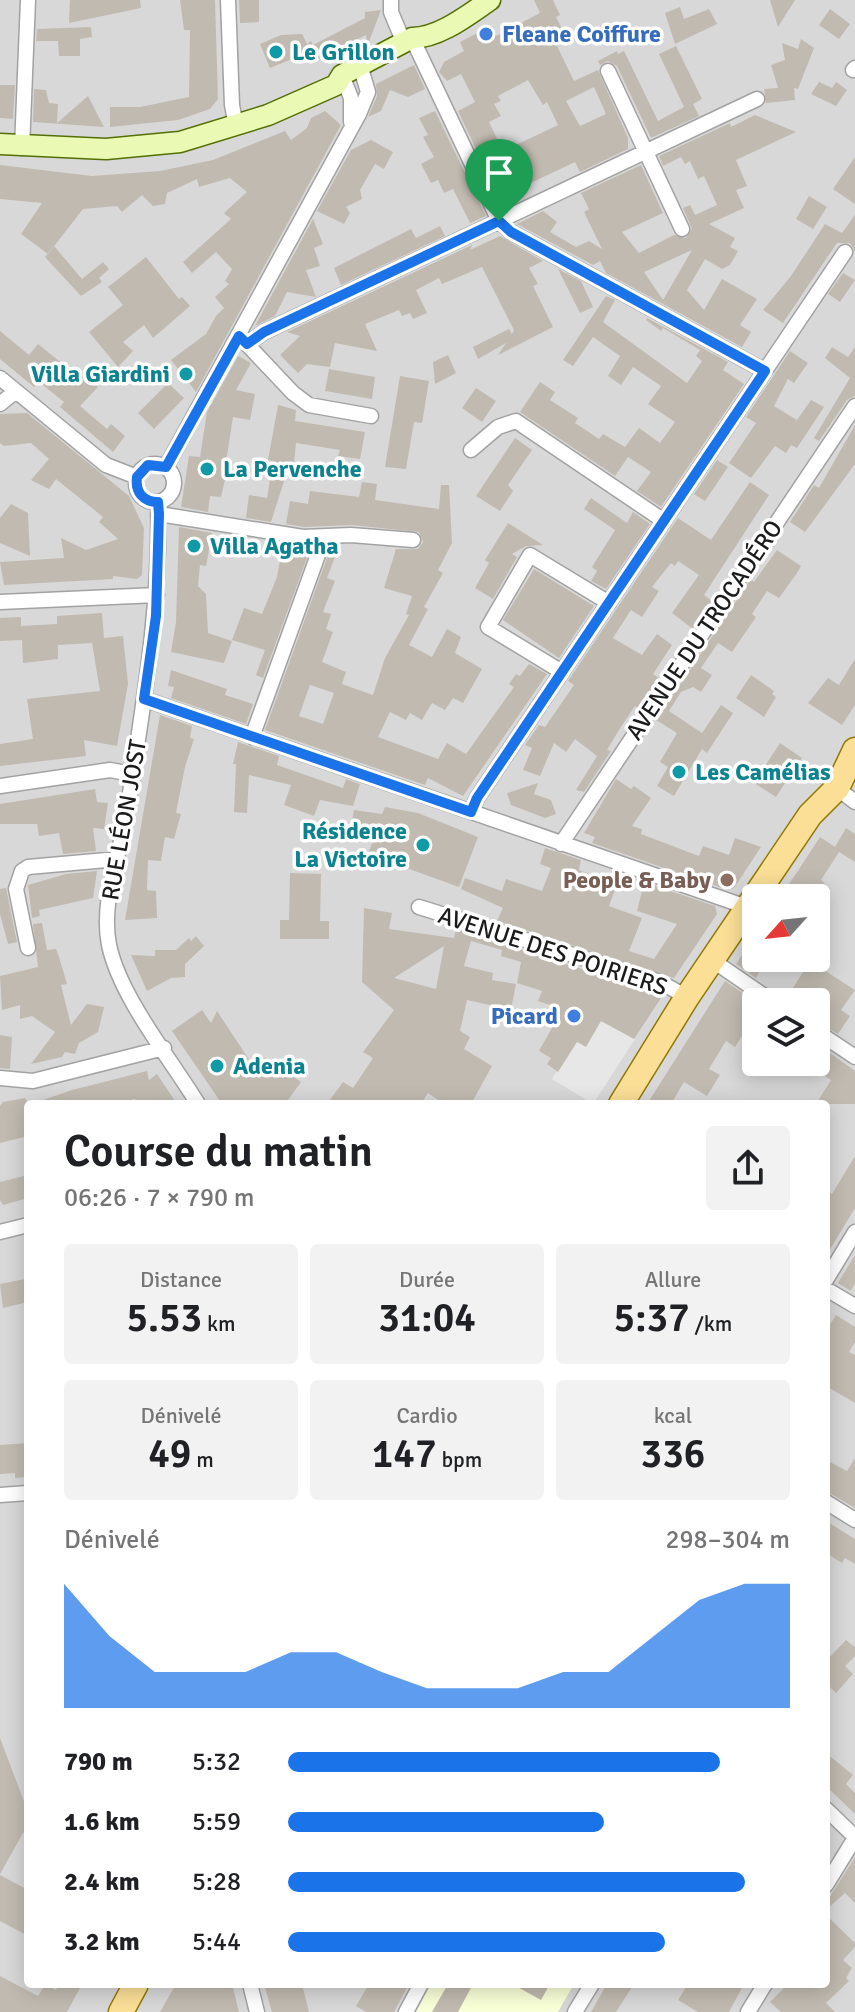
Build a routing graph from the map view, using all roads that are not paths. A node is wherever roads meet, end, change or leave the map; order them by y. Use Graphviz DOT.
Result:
graph roads {
  1 [pos="28,0"];
  2 [pos="228,0"];
  3 [pos="391,0"];
  4 [pos="480,0"];
  5 [pos="490,0"];
  6 [pos="408,40"];
  7 [pos="351,70"];
  8 [pos="608,71"];
  9 [pos="757,99"];
  10 [pos="236,126"];
  11 [pos="351,126"];
  12 [pos="0,134"];
  13 [pos="22,143"];
  14 [pos="0,144"];
  15 [pos="645,152"];
  16 [pos="499,221"];
  17 [pos="682,229"];
  18 [pos="845,252"];
  19 [pos="243,340"];
  20 [pos="765,371"];
  21 [pos="0,378"];
  22 [pos="16,391"];
  23 [pos="0,404"];
  24 [pos="852,411"];
  25 [pos="371,416"];
  26 [pos="471,450"];
  27 [pos="166,467"];
  28 [pos="137,477"];
  29 [pos="158,508"];
  30 [pos="664,521"];
  31 [pos="413,540"];
  32 [pos="319,552"];
  33 [pos="157,595"];
  34 [pos="0,602"];
  35 [pos="609,603"];
  36 [pos="562,672"];
  37 [pos="144,699"];
  38 [pos="252,737"];
  39 [pos="855,750"];
  40 [pos="132,774"];
  41 [pos="0,786"];
  42 [pos="846,795"];
  43 [pos="471,812"];
  44 [pos="561,844"];
  45 [pos="118,859"];
  46 [pos="763,884"];
  47 [pos="742,905"];
  48 [pos="419,907"];
  49 [pos="742,915"];
  50 [pos="28,948"];
  51 [pos="712,960"];
  52 [pos="753,988"];
  53 [pos="687,997"];
  54 [pos="830,1040"];
  55 [pos="164,1048"];
  56 [pos="855,1057"];
  57 [pos="0,1078"];
  58 [pos="196,1100"];
  59 [pos="623,1100"];
  60 [pos="24,1226"];
  61 [pos="0,1232"];
  62 [pos="855,1232"];
  63 [pos="830,1273"];
  64 [pos="830,1291"];
  65 [pos="855,1306"];
  66 [pos="24,1493"];
  67 [pos="0,1495"];
  68 [pos="830,1504"];
  69 [pos="855,1520"];
  70 [pos="830,1813"];
  71 [pos="855,1838"];
  72 [pos="830,1879"];
  73 [pos="134,1988"];
  74 [pos="251,1988"];
  75 [pos="419,1988"];
  76 [pos="590,1988"];
  77 [pos="763,1988"];
  78 [pos="121,2012"];
  79 [pos="257,2012"];
  80 [pos="406,2012"];
  81 [pos="575,2012"];
  82 [pos="748,2012"];
  1 -- 13 [label="street"];
  2 -- 10 [label="street"];
  3 -- 6 [label="street"];
  4 -- 6 [label="main road"];
  5 -- 6 [label="main road"];
  6 -- 7 [label="main road"];
  6 -- 16 [label="street"];
  7 -- 10 [label="main road"];
  7 -- 11 [label="street"];
  7 -- 11 [label="street"];
  8 -- 15 [label="street"];
  9 -- 15 [label="street"];
  10 -- 13 [label="main road"];
  11 -- 19 [label="street"];
  12 -- 13 [label="main road"];
  13 -- 14 [label="main road"];
  15 -- 16 [label="street"];
  15 -- 17 [label="street"];
  16 -- 19 [label="street"];
  16 -- 20 [label="street"];
  18 -- 20 [label="street"];
  19 -- 25 [label="street"];
  19 -- 27 [label="street"];
  20 -- 30 [label="street"];
  21 -- 22 [label="street"];
  22 -- 23 [label="street"];
  22 -- 28 [label="street"];
  24 -- 44 [label="street, AVENUE DU TROCADÉRO"];
  26 -- 30 [label="street"];
  27 -- 28 [label="street"];
  27 -- 29 [label="street"];
  28 -- 29 [label="street"];
  29 -- 31 [label="street"];
  29 -- 33 [label="street, RUE LÉON JOST"];
  30 -- 35 [label="street"];
  32 -- 38 [label="street"];
  33 -- 34 [label="street"];
  33 -- 37 [label="street, RUE LÉON JOST"];
  35 -- 36 [label="street"];
  35 -- 36 [label="street"];
  36 -- 43 [label="street"];
  37 -- 38 [label="street"];
  37 -- 40 [label="street, RUE LÉON JOST"];
  38 -- 43 [label="street"];
  39 -- 42 [label="main road"];
  40 -- 41 [label="street"];
  40 -- 45 [label="street, RUE LÉON JOST"];
  42 -- 46 [label="main road"];
  43 -- 44 [label="street"];
  44 -- 47 [label="street"];
  45 -- 50 [label="street"];
  45 -- 55 [label="street, RUE LÉON JOST"];
  48 -- 53 [label="street, AVENUE DES POIRIERS"];
  49 -- 51 [label="main road"];
  51 -- 52 [label="street"];
  51 -- 53 [label="main road"];
  53 -- 59 [label="main road"];
  54 -- 56 [label="street"];
  55 -- 57 [label="street"];
  55 -- 58 [label="street, RUE LÉON JOST"];
  60 -- 61 [label="street"];
  62 -- 63 [label="street"];
  64 -- 65 [label="street"];
  66 -- 67 [label="street"];
  68 -- 69 [label="street"];
  70 -- 71 [label="street"];
  71 -- 72 [label="street"];
  73 -- 78 [label="main road"];
  74 -- 79 [label="street"];
  75 -- 80 [label="street"];
  76 -- 81 [label="street"];
  77 -- 82 [label="street"];
}
